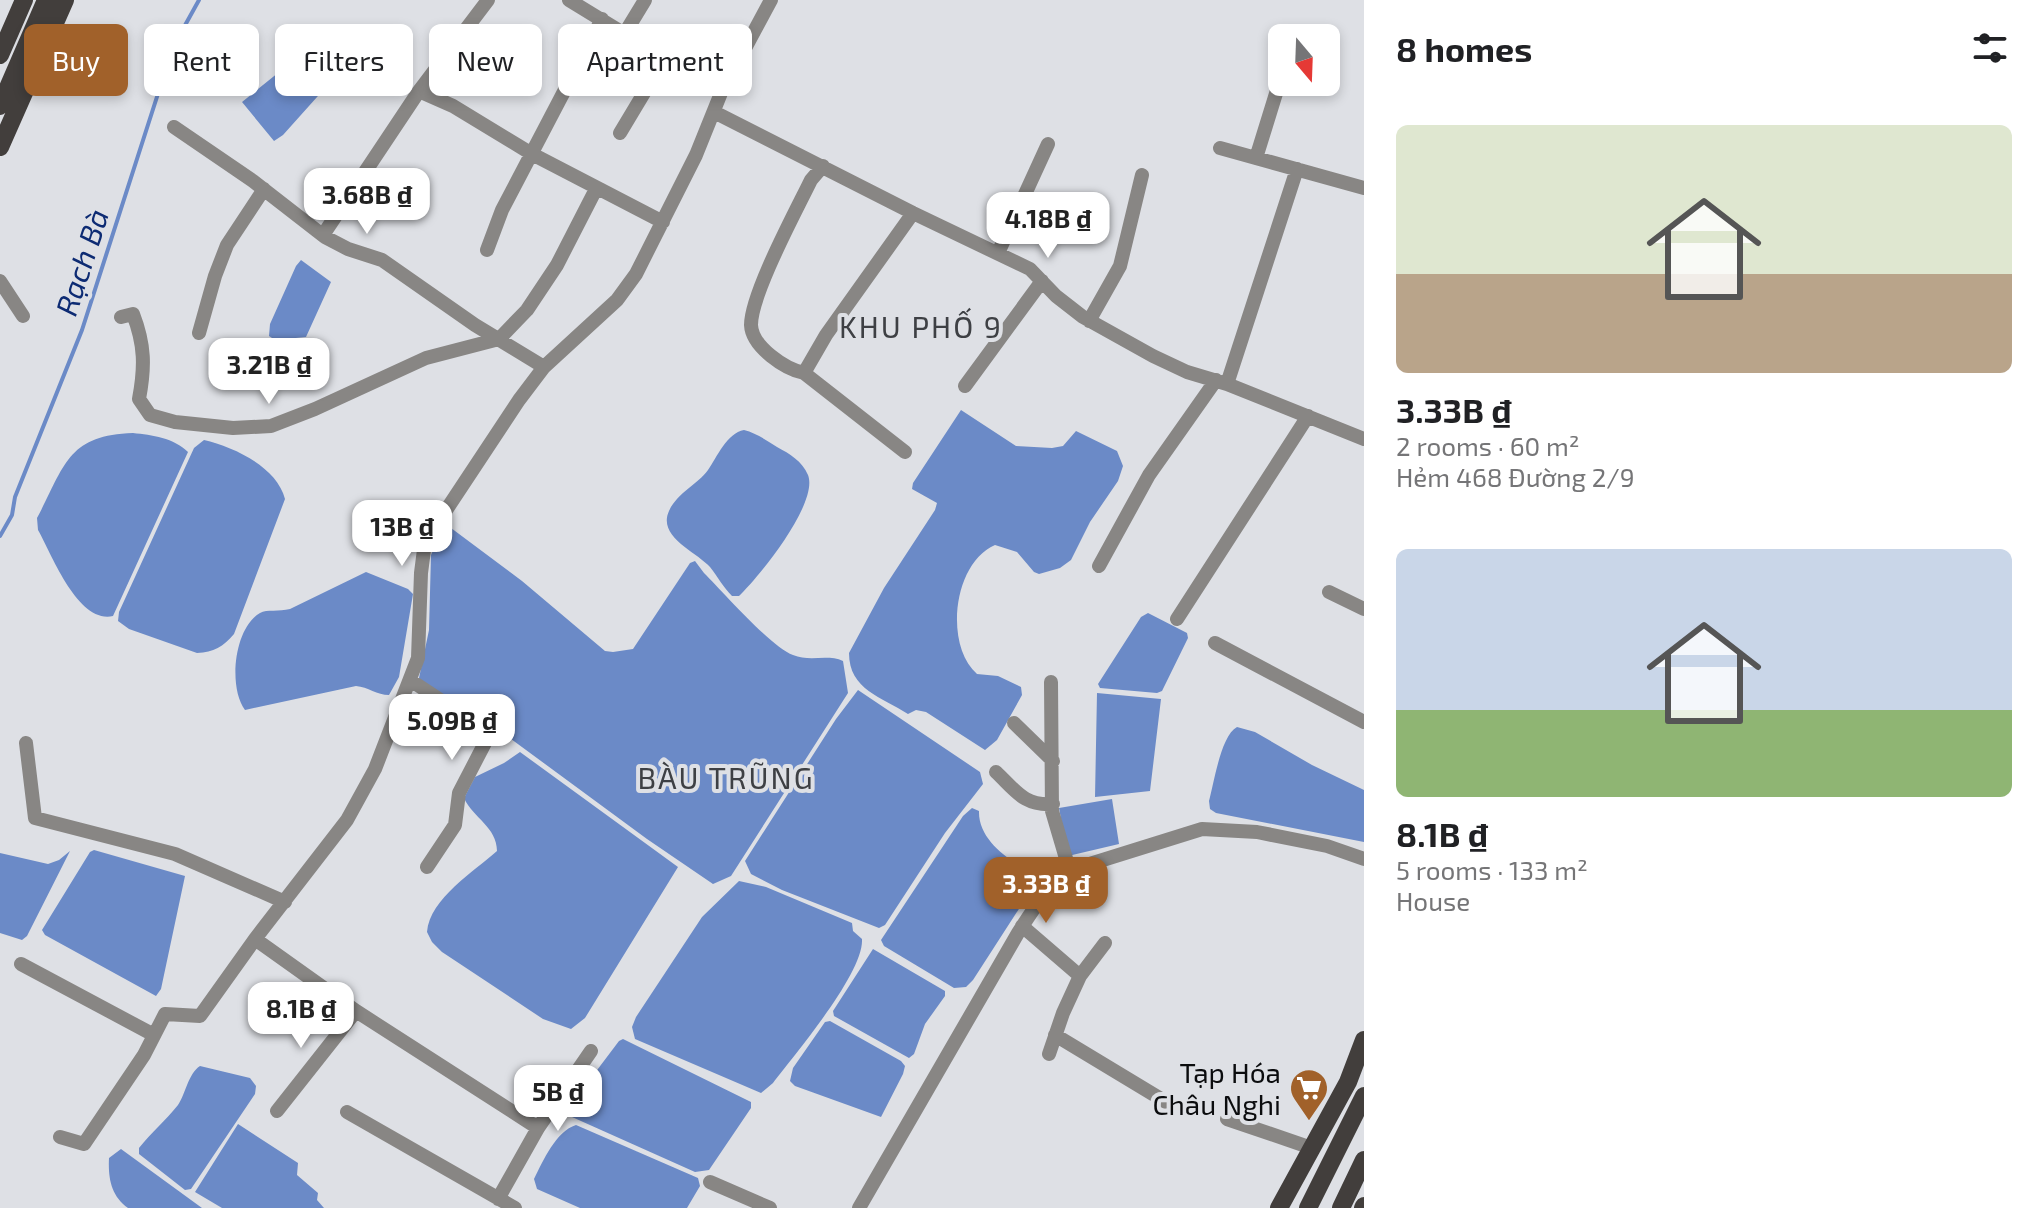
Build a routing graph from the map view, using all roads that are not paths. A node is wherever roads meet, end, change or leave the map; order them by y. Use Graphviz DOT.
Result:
graph roads {
  1 [pos="24,0"];
  2 [pos="46,0"];
  3 [pos="65,0"];
  4 [pos="488,0"];
  5 [pos="569,0"];
  6 [pos="645,0"];
  7 [pos="771,0"];
  8 [pos="602,19"];
  9 [pos="610,24"];
  10 [pos="630,24"];
  11 [pos="752,35"];
  12 [pos="0,55"];
  13 [pos="419,91"];
  14 [pos="642,96"];
  15 [pos="720,96"];
  16 [pos="1275,96"];
  17 [pos="0,106"];
  18 [pos="714,112"];
  19 [pos="174,127"];
  20 [pos="620,133"];
  21 [pos="1048,144"];
  22 [pos="0,147"];
  23 [pos="1220,148"];
  24 [pos="532,154"];
  25 [pos="1256,158"];
  26 [pos="823,166"];
  27 [pos="1297,169"];
  28 [pos="1142,175"];
  29 [pos="1364,188"];
  30 [pos="264,189"];
  31 [pos="596,189"];
  32 [pos="913,213"];
  33 [pos="663,222"];
  34 [pos="323,235"];
  35 [pos="487,250"];
  36 [pos="998,253"];
  37 [pos="0,281"];
  38 [pos="1042,281"];
  39 [pos="23,316"];
  40 [pos="121,317"];
  41 [pos="1089,321"];
  42 [pos="199,333"];
  43 [pos="499,339"];
  44 [pos="544,367"];
  45 [pos="804,373"];
  46 [pos="1222,382"];
  47 [pos="965,386"];
  48 [pos="1308,416"];
  49 [pos="1364,439"];
  50 [pos="905,452"];
  51 [pos="1099,566"];
  52 [pos="1329,592"];
  53 [pos="1364,609"];
  54 [pos="1177,619"];
  55 [pos="1215,643"];
  56 [pos="410,680"];
  57 [pos="1051,682"];
  58 [pos="1364,722"];
  59 [pos="1014,723"];
  60 [pos="26,743"];
  61 [pos="1053,761"];
  62 [pos="996,772"];
  63 [pos="1053,804"];
  64 [pos="1364,859"];
  65 [pos="427,867"];
  66 [pos="1070,872"];
  67 [pos="285,902"];
  68 [pos="1022,926"];
  69 [pos="255,939"];
  70 [pos="1105,943"];
  71 [pos="21,964"];
  72 [pos="1080,976"];
  73 [pos="356,1011"];
  74 [pos="154,1035"];
  75 [pos="1055,1035"];
  76 [pos="1363,1045"];
  77 [pos="591,1051"];
  78 [pos="1049,1054"];
  79 [pos="1364,1096"];
  80 [pos="1166,1102"];
  81 [pos="277,1111"];
  82 [pos="347,1112"];
  83 [pos="1227,1119"];
  84 [pos="538,1128"];
  85 [pos="60,1137"];
  86 [pos="1312,1148"];
  87 [pos="1364,1160"];
  88 [pos="710,1182"];
  89 [pos="498,1199"];
  90 [pos="515,1208"];
  91 [pos="770,1208"];
  92 [pos="859,1208"];
  93 [pos="1279,1208"];
  94 [pos="1308,1208"];
  95 [pos="1341,1208"];
  1 -- 12 [label="main road"];
  2 -- 17 [label="main road"];
  3 -- 22 [label="main road"];
  4 -- 13 [label="street"];
  5 -- 8 [label="street"];
  6 -- 10 [label="street"];
  7 -- 11 [label="street"];
  8 -- 9 [label="street"];
  8 -- 24 [label="street"];
  13 -- 24 [label="street"];
  13 -- 34 [label="street"];
  14 -- 20 [label="street"];
  15 -- 18 [label="street"];
  16 -- 25 [label="street"];
  18 -- 26 [label="street"];
  18 -- 33 [label="street"];
  19 -- 30 [label="street"];
  21 -- 36 [label="street"];
  23 -- 25 [label="street"];
  24 -- 31 [label="street"];
  24 -- 35 [label="street"];
  25 -- 27 [label="street"];
  26 -- 32 [label="street"];
  26 -- 45 [label="street"];
  27 -- 29 [label="street"];
  27 -- 46 [label="street"];
  28 -- 41 [label="street"];
  30 -- 34 [label="street"];
  30 -- 42 [label="street"];
  31 -- 33 [label="street"];
  31 -- 43 [label="street"];
  32 -- 36 [label="street"];
  32 -- 45 [label="street"];
  33 -- 44 [label="street"];
  34 -- 43 [label="street"];
  36 -- 38 [label="street"];
  37 -- 39 [label="street"];
  38 -- 41 [label="street"];
  38 -- 47 [label="street"];
  40 -- 43 [label="street"];
  41 -- 46 [label="street"];
  43 -- 44 [label="street"];
  44 -- 56 [label="street"];
  45 -- 50 [label="street"];
  46 -- 48 [label="street"];
  46 -- 51 [label="street"];
  48 -- 49 [label="street"];
  48 -- 54 [label="street"];
  52 -- 53 [label="street"];
  55 -- 58 [label="street"];
  56 -- 65 [label="street"];
  56 -- 67 [label="street"];
  57 -- 61 [label="street"];
  59 -- 61 [label="street"];
  60 -- 67 [label="street"];
  61 -- 63 [label="street"];
  62 -- 63 [label="street"];
  63 -- 66 [label="street"];
  64 -- 66 [label="street"];
  66 -- 68 [label="street"];
  67 -- 69 [label="street"];
  68 -- 72 [label="street"];
  68 -- 92 [label="street"];
  69 -- 73 [label="street"];
  69 -- 74 [label="street"];
  70 -- 72 [label="street"];
  71 -- 74 [label="street"];
  72 -- 75 [label="street"];
  73 -- 81 [label="street"];
  73 -- 84 [label="street"];
  74 -- 85 [label="street"];
  75 -- 78 [label="street"];
  75 -- 80 [label="street"];
  76 -- 86 [label="main road"];
  77 -- 84 [label="street"];
  79 -- 94 [label="main road"];
  82 -- 89 [label="street"];
  83 -- 86 [label="street"];
  84 -- 89 [label="street"];
  86 -- 93 [label="main road"];
  87 -- 95 [label="main road"];
  88 -- 91 [label="street"];
  89 -- 90 [label="street"];
}
